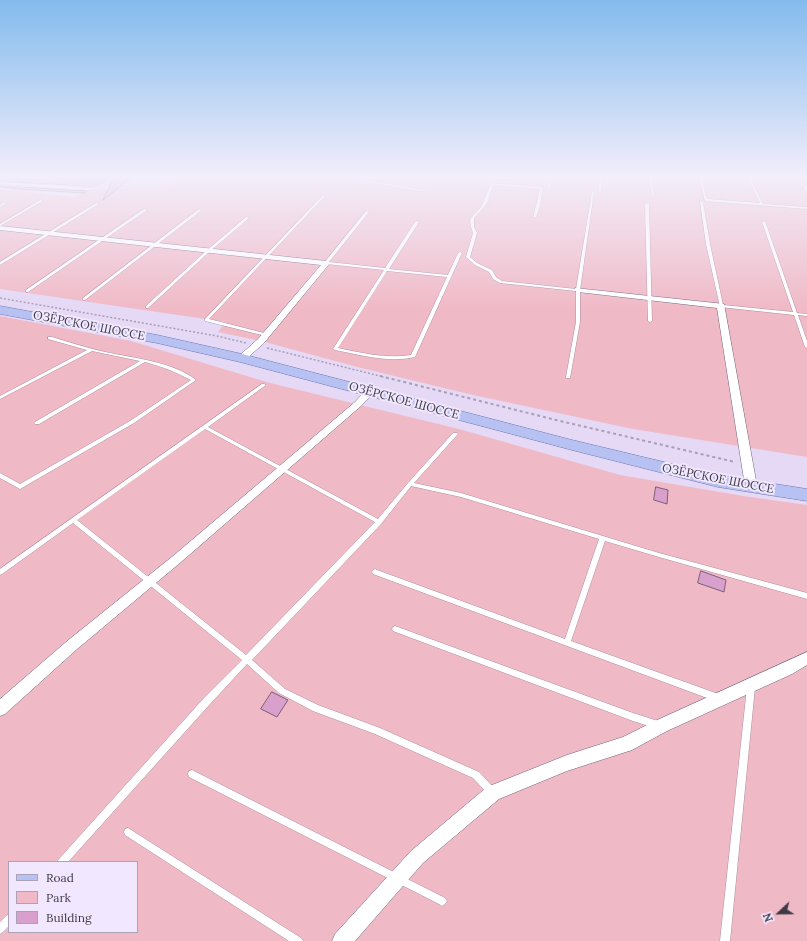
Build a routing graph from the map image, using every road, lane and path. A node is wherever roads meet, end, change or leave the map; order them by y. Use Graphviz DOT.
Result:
graph roads {
  1 [pos="69,222"];
  2 [pos="127,222"];
  3 [pos="185,222"];
  4 [pos="242,222"];
  5 [pos="299,222"];
  6 [pos="359,222"];
  7 [pos="416,222"];
  8 [pos="471,222"];
  9 [pos="588,222"];
  10 [pos="647,222"];
  11 [pos="704,222"];
  12 [pos="764,222"];
  13 [pos="0,228"];
  14 [pos="51,233"];
  15 [pos="101,239"];
  16 [pos="156,245"];
  17 [pos="210,250"];
  18 [pos="460,253"];
  19 [pos="266,256"];
  20 [pos="326,263"];
  21 [pos="0,264"];
  22 [pos="387,269"];
  23 [pos="449,276"];
  24 [pos="578,290"];
  25 [pos="27,291"];
  26 [pos="0,298"];
  27 [pos="649,298"];
  28 [pos="84,299"];
  29 [pos="721,306"];
  30 [pos="147,307"];
  31 [pos="0,310"];
  32 [pos="796,314"];
  33 [pos="807,315"];
  34 [pos="650,320"];
  35 [pos="266,335"];
  36 [pos="50,338"];
  37 [pos="256,345"];
  38 [pos="807,347"];
  39 [pos="91,350"];
  40 [pos="242,358"];
  41 [pos="144,361"];
  42 [pos="568,376"];
  43 [pos="264,385"];
  44 [pos="370,391"];
  45 [pos="0,398"];
  46 [pos="37,423"];
  47 [pos="206,427"];
  48 [pos="456,434"];
  49 [pos="748,465"];
  50 [pos="282,468"];
  51 [pos="0,475"];
  52 [pos="410,484"];
  53 [pos="751,486"];
  54 [pos="807,495"];
  55 [pos="73,520"];
  56 [pos="379,522"];
  57 [pos="603,538"];
  58 [pos="0,572"];
  59 [pos="375,572"];
  60 [pos="150,581"];
  61 [pos="807,596"];
  62 [pos="396,629"];
  63 [pos="567,643"];
  64 [pos="807,658"];
  65 [pos="247,660"];
  66 [pos="751,685"];
  67 [pos="720,699"];
  68 [pos="0,709"];
  69 [pos="661,726"];
  70 [pos="192,774"];
  71 [pos="493,793"];
  72 [pos="128,832"];
  73 [pos="63,861"];
  74 [pos="399,878"];
  75 [pos="442,900"];
  76 [pos="8,920"];
  77 [pos="0,929"];
  78 [pos="298,941"];
  79 [pos="342,941"];
  80 [pos="725,941"];
  1 -- 14 [label="lane"];
  2 -- 15 [label="lane"];
  3 -- 16 [label="lane"];
  4 -- 17 [label="lane"];
  5 -- 19 [label="lane"];
  6 -- 20 [label="lane"];
  7 -- 22 [label="lane"];
  8 -- 24 [label="lane"];
  9 -- 24 [label="lane"];
  10 -- 27 [label="lane"];
  11 -- 29 [label="lane"];
  12 -- 32 [label="lane"];
  13 -- 14 [label="street"];
  14 -- 15 [label="street"];
  14 -- 21 [label="lane"];
  15 -- 16 [label="street"];
  15 -- 25 [label="lane"];
  16 -- 17 [label="street"];
  16 -- 28 [label="lane"];
  17 -- 19 [label="street"];
  17 -- 30 [label="lane"];
  18 -- 23 [label="lane"];
  19 -- 20 [label="street"];
  19 -- 35 [label="lane"];
  20 -- 22 [label="lane"];
  20 -- 35 [label="street"];
  22 -- 23 [label="lane"];
  22 -- 23 [label="lane"];
  24 -- 27 [label="street"];
  24 -- 42 [label="lane"];
  26 -- 37 [label="path"];
  27 -- 29 [label="street"];
  27 -- 34 [label="lane"];
  29 -- 32 [label="lane"];
  29 -- 49 [label="street"];
  31 -- 40 [label="main road, ОЗЁРСКОЕ ШОССЕ"];
  32 -- 33 [label="lane"];
  32 -- 38 [label="lane"];
  35 -- 37 [label="street"];
  36 -- 39 [label="lane"];
  37 -- 40 [label="street"];
  37 -- 49 [label="path"];
  39 -- 41 [label="lane"];
  39 -- 45 [label="lane"];
  40 -- 44 [label="main road, ОЗЁРСКОЕ ШОССЕ"];
  41 -- 46 [label="lane"];
  41 -- 51 [label="lane"];
  43 -- 47 [label="lane"];
  44 -- 50 [label="street"];
  44 -- 53 [label="main road, ОЗЁРСКОЕ ШОССЕ"];
  47 -- 50 [label="lane"];
  47 -- 55 [label="lane"];
  48 -- 52 [label="lane"];
  49 -- 53 [label="street"];
  50 -- 56 [label="lane"];
  50 -- 60 [label="street"];
  52 -- 56 [label="lane"];
  52 -- 57 [label="lane"];
  53 -- 54 [label="main road, ОЗЁРСКОЕ ШОССЕ"];
  55 -- 58 [label="lane"];
  55 -- 60 [label="lane"];
  56 -- 65 [label="lane"];
  57 -- 61 [label="lane"];
  57 -- 63 [label="lane"];
  59 -- 63 [label="lane"];
  60 -- 65 [label="lane"];
  60 -- 68 [label="street"];
  62 -- 69 [label="lane"];
  63 -- 67 [label="lane"];
  64 -- 66 [label="street"];
  65 -- 71 [label="lane"];
  65 -- 73 [label="lane"];
  66 -- 67 [label="street"];
  66 -- 80 [label="lane"];
  67 -- 69 [label="street"];
  69 -- 71 [label="street"];
  70 -- 74 [label="lane"];
  71 -- 74 [label="street"];
  72 -- 78 [label="lane"];
  74 -- 75 [label="lane"];
  74 -- 79 [label="street"];
  76 -- 77 [label="lane"];
}
